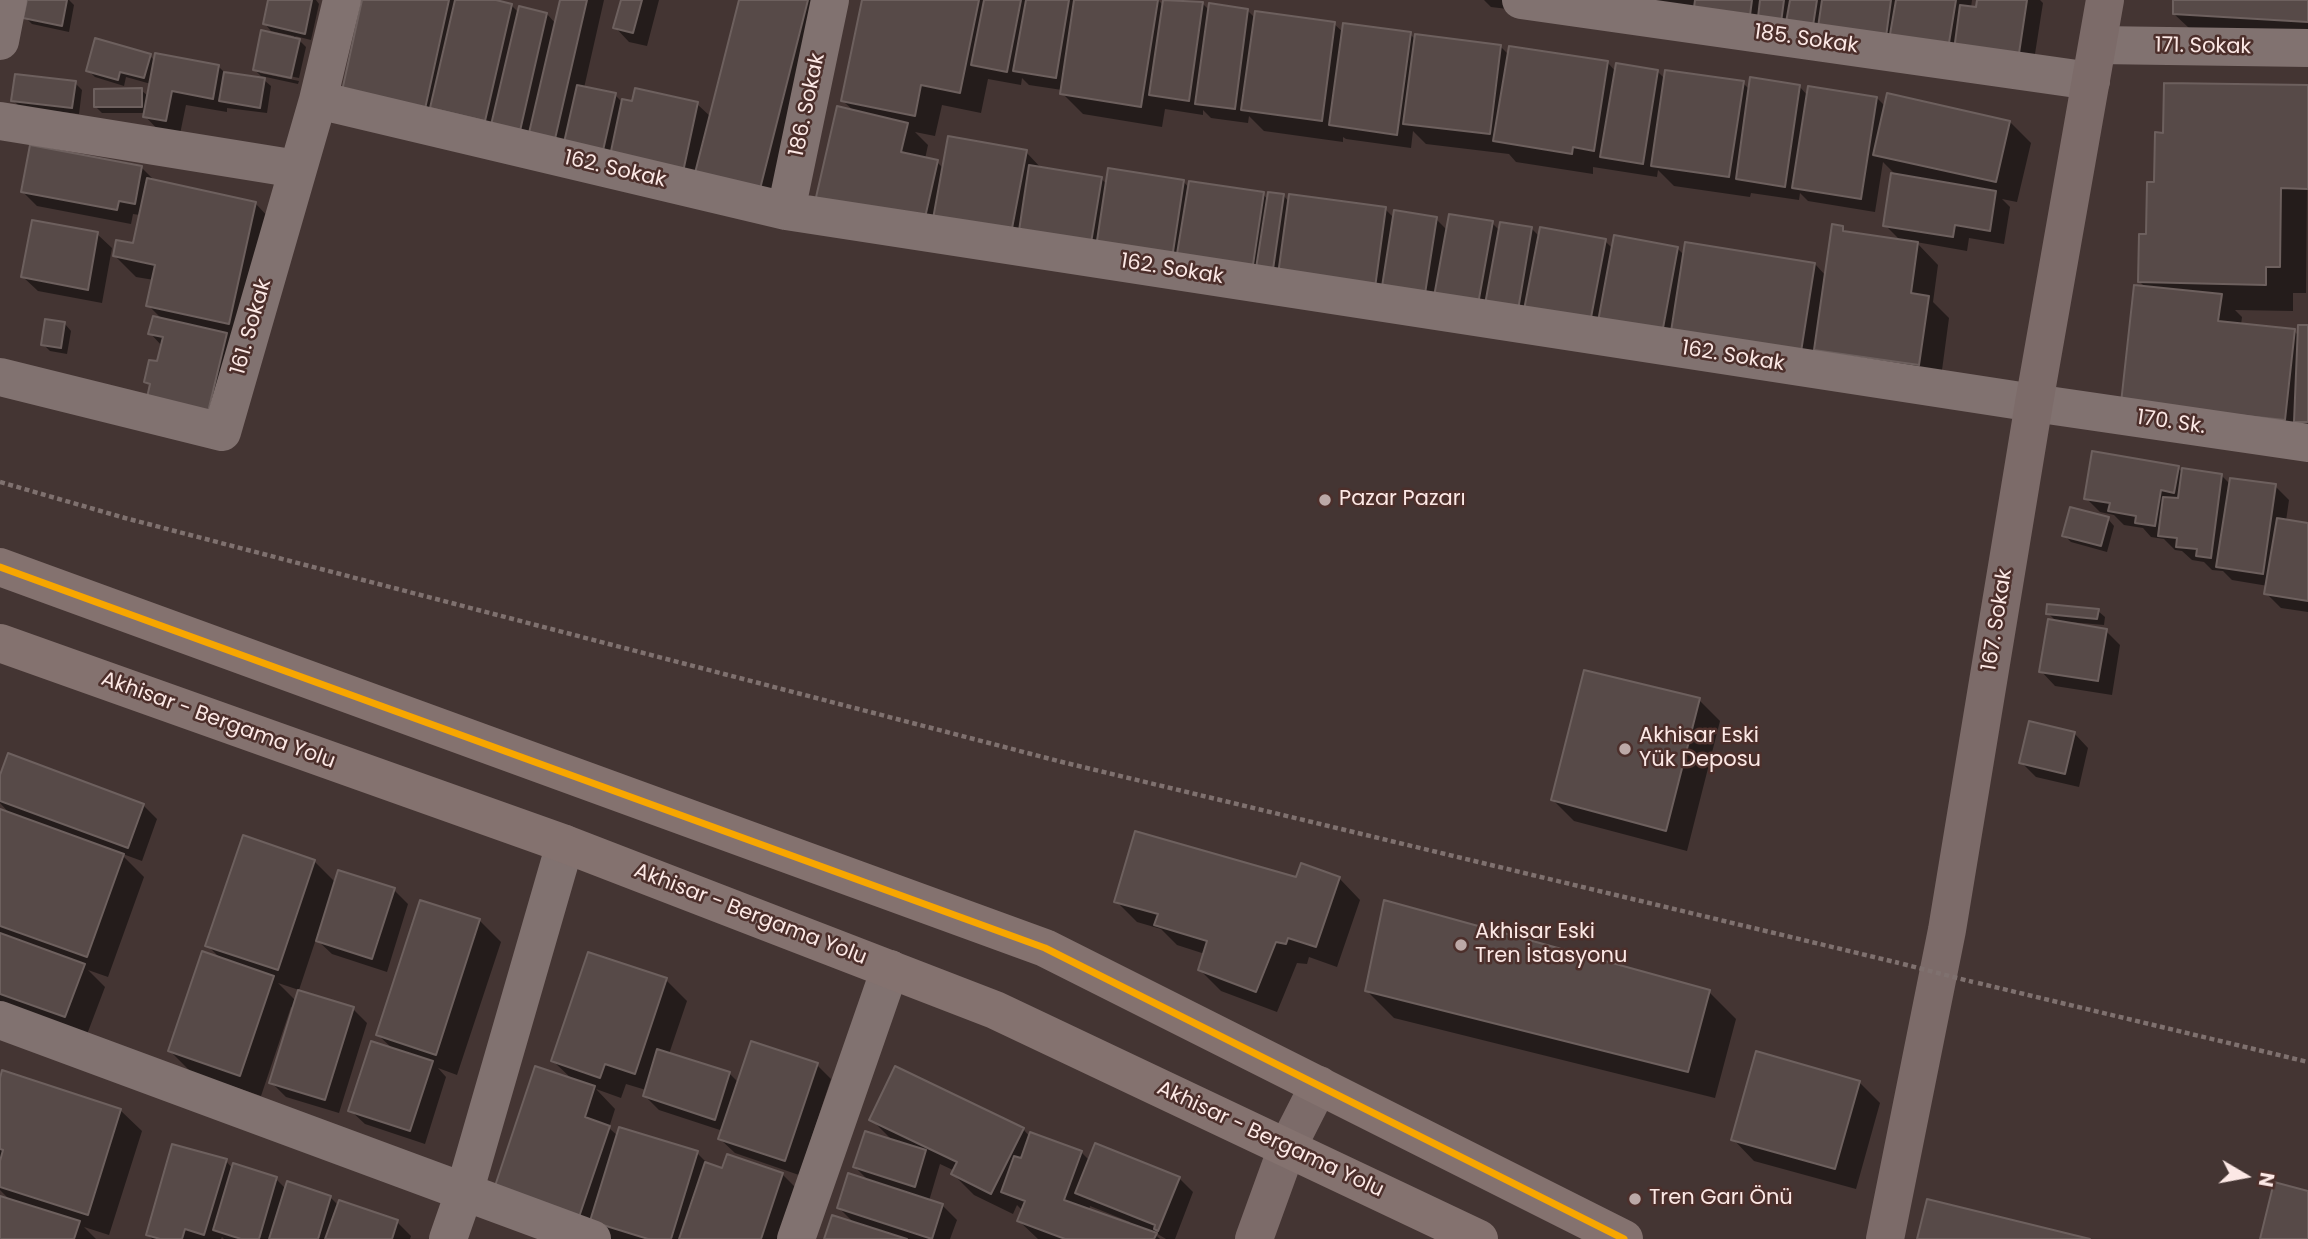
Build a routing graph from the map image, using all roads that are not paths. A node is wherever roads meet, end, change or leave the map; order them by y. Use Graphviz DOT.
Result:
graph roads {
  1 [pos="8,0"];
  2 [pos="342,0"];
  3 [pos="830,0"];
  4 [pos="1521,0"];
  5 [pos="2105,0"];
  6 [pos="0,41"];
  7 [pos="2308,48"];
  8 [pos="2094,63"];
  9 [pos="318,100"];
  10 [pos="0,121"];
  11 [pos="297,169"];
  12 [pos="786,211"];
  13 [pos="0,377"];
  14 [pos="2034,403"];
  15 [pos="2308,443"];
  16 [pos="3,575"];
  17 [pos="0,643"];
  18 [pos="565,844"];
  19 [pos="890,969"];
  20 [pos="0,1020"];
  21 [pos="1319,1085"];
  22 [pos="1287,1148"];
  23 [pos="464,1193"];
  24 [pos="448,1239"];
  25 [pos="592,1239"];
  26 [pos="796,1239"];
  27 [pos="1254,1239"];
  28 [pos="1479,1239"];
  29 [pos="1624,1239"];
  30 [pos="1885,1239"];
  1 -- 6 [label="street"];
  2 -- 9 [label="street, 161. Sokak"];
  3 -- 12 [label="street, 186. Sokak"];
  4 -- 8 [label="street, 185. Sokak"];
  5 -- 8 [label="street, 167. Sokak"];
  7 -- 8 [label="street, 171. Sokak"];
  8 -- 14 [label="street, 167. Sokak"];
  9 -- 11 [label="street, 161. Sokak"];
  9 -- 12 [label="street, 162. Sokak"];
  10 -- 11 [label="street"];
  11 -- 13 [label="street, 161. Sokak"];
  12 -- 14 [label="street, 162. Sokak"];
  14 -- 15 [label="street, 170. Sk."];
  14 -- 30 [label="street, 167. Sokak"];
  16 -- 21 [label="main road"];
  17 -- 18 [label="main road, Akhisar - Bergama Yolu"];
  18 -- 19 [label="main road, Akhisar - Bergama Yolu"];
  18 -- 23 [label="street"];
  19 -- 22 [label="main road, Akhisar - Bergama Yolu"];
  19 -- 26 [label="street"];
  20 -- 23 [label="street"];
  21 -- 22 [label="street"];
  21 -- 29 [label="main road"];
  22 -- 27 [label="street"];
  22 -- 28 [label="main road, Akhisar - Bergama Yolu"];
  23 -- 24 [label="street"];
  23 -- 25 [label="street"];
}
